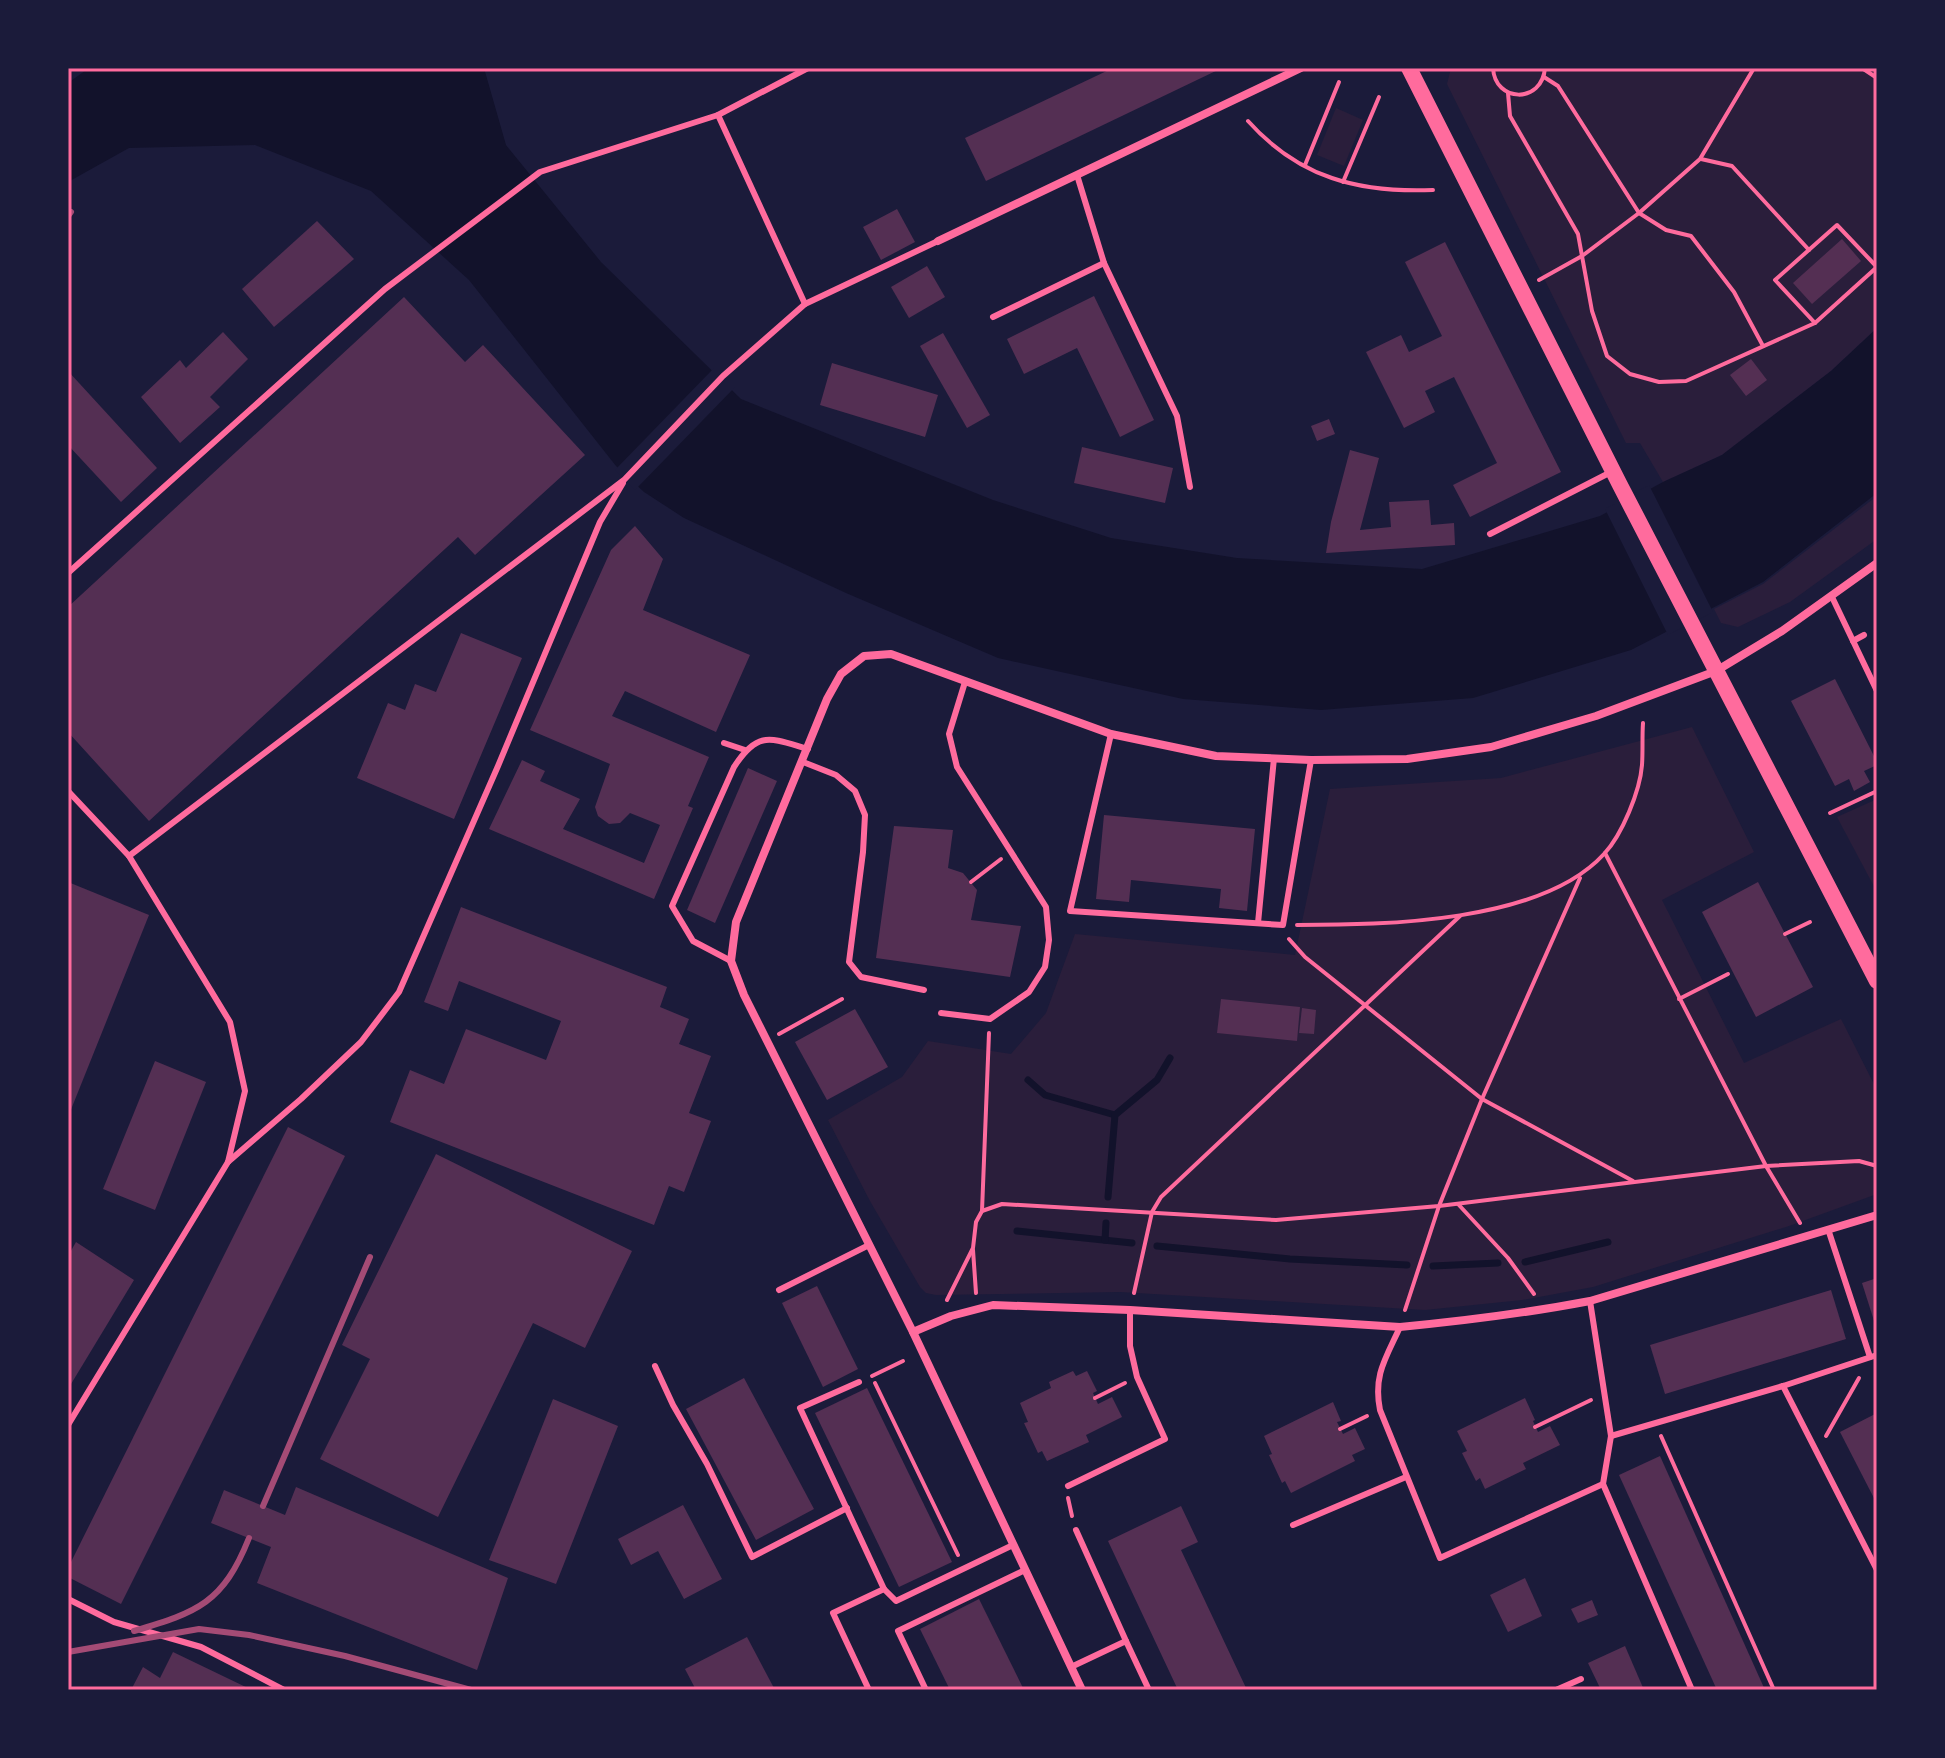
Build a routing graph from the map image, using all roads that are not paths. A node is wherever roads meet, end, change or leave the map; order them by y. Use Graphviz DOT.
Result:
graph roads {
  1 [pos="808,68"];
  2 [pos="1301,68"];
  3 [pos="1409,68"];
  4 [pos="718,115"];
  5 [pos="1077,175"];
  6 [pos="938,241"];
  7 [pos="1104,263"];
  8 [pos="805,304"];
  9 [pos="993,317"];
  10 [pos="1616,478"];
  11 [pos="624,480"];
  12 [pos="1190,487"];
  13 [pos="1490,534"];
  14 [pos="1877,563"];
  15 [pos="68,573"];
  16 [pos="1832,597"];
  17 [pos="1864,635"];
  18 [pos="1853,641"];
  19 [pos="1716,671"];
  20 [pos="965,682"];
  21 [pos="1877,691"];
  22 [pos="1111,734"];
  23 [pos="724,743"];
  24 [pos="808,749"];
  25 [pos="745,750"];
  26 [pos="1274,758"];
  27 [pos="1311,760"];
  28 [pos="803,762"];
  29 [pos="68,791"];
  30 [pos="129,856"];
  31 [pos="1258,923"];
  32 [pos="731,961"];
  33 [pos="1877,981"];
  34 [pos="924,990"];
  35 [pos="941,1013"];
  36 [pos="228,1162"];
  37 [pos="1877,1215"];
  38 [pos="1828,1229"];
  39 [pos="869,1245"];
  40 [pos="779,1290"];
  41 [pos="1590,1301"];
  42 [pos="1130,1310"];
  43 [pos="1400,1327"];
  44 [pos="913,1332"];
  45 [pos="1874,1356"];
  46 [pos="655,1366"];
  47 [pos="859,1382"];
  48 [pos="1783,1386"];
  49 [pos="68,1425"];
  50 [pos="1611,1436"];
  51 [pos="1406,1477"];
  52 [pos="1603,1484"];
  53 [pos="1068,1486"];
  54 [pos="847,1508"];
  55 [pos="1293,1525"];
  56 [pos="1076,1530"];
  57 [pos="1013,1545"];
  58 [pos="1025,1570"];
  59 [pos="1877,1570"];
  60 [pos="884,1589"];
  61 [pos="68,1599"];
  62 [pos="1126,1641"];
  63 [pos="1071,1667"];
  64 [pos="1581,1679"];
  65 [pos="284,1690"];
  66 [pos="869,1690"];
  67 [pos="926,1690"];
  68 [pos="1082,1690"];
  69 [pos="1149,1690"];
  70 [pos="1556,1690"];
  71 [pos="1692,1690"];
  1 -- 4 [label="lane"];
  2 -- 5 [label="street"];
  3 -- 10 [label="main road"];
  4 -- 8 [label="lane"];
  4 -- 15 [label="lane"];
  5 -- 6 [label="street"];
  5 -- 7 [label="lane"];
  6 -- 8 [label="lane"];
  7 -- 9 [label="lane"];
  7 -- 12 [label="lane"];
  8 -- 11 [label="lane"];
  10 -- 13 [label="lane"];
  10 -- 19 [label="main road"];
  11 -- 30 [label="lane"];
  11 -- 36 [label="lane"];
  14 -- 16 [label="street"];
  16 -- 18 [label="lane"];
  16 -- 19 [label="street"];
  17 -- 18 [label="lane"];
  18 -- 21 [label="lane"];
  19 -- 27 [label="street"];
  19 -- 33 [label="main road"];
  20 -- 22 [label="street"];
  20 -- 24 [label="street"];
  20 -- 35 [label="lane"];
  22 -- 26 [label="street"];
  22 -- 31 [label="lane"];
  23 -- 25 [label="lane"];
  24 -- 25 [label="lane"];
  24 -- 28 [label="street"];
  25 -- 32 [label="lane"];
  26 -- 27 [label="street"];
  26 -- 31 [label="lane"];
  27 -- 31 [label="lane"];
  28 -- 32 [label="street"];
  28 -- 34 [label="lane"];
  29 -- 30 [label="lane"];
  30 -- 36 [label="lane"];
  32 -- 39 [label="street"];
  36 -- 49 [label="lane"];
  37 -- 38 [label="street"];
  38 -- 41 [label="street"];
  38 -- 45 [label="lane"];
  39 -- 40 [label="lane"];
  39 -- 44 [label="street"];
  41 -- 43 [label="street"];
  41 -- 50 [label="lane"];
  42 -- 43 [label="street"];
  42 -- 44 [label="street"];
  42 -- 53 [label="lane"];
  43 -- 51 [label="lane"];
  44 -- 57 [label="street"];
  45 -- 48 [label="lane"];
  46 -- 54 [label="lane"];
  47 -- 54 [label="lane"];
  48 -- 50 [label="lane"];
  48 -- 59 [label="lane"];
  50 -- 52 [label="lane"];
  51 -- 52 [label="lane"];
  51 -- 55 [label="lane"];
  52 -- 71 [label="lane"];
  54 -- 60 [label="lane"];
  56 -- 62 [label="lane"];
  57 -- 58 [label="street"];
  57 -- 60 [label="lane"];
  58 -- 63 [label="street"];
  58 -- 67 [label="lane"];
  60 -- 66 [label="lane"];
  61 -- 65 [label="lane"];
  62 -- 63 [label="lane"];
  62 -- 69 [label="lane"];
  63 -- 68 [label="street"];
  64 -- 70 [label="lane"];
}
